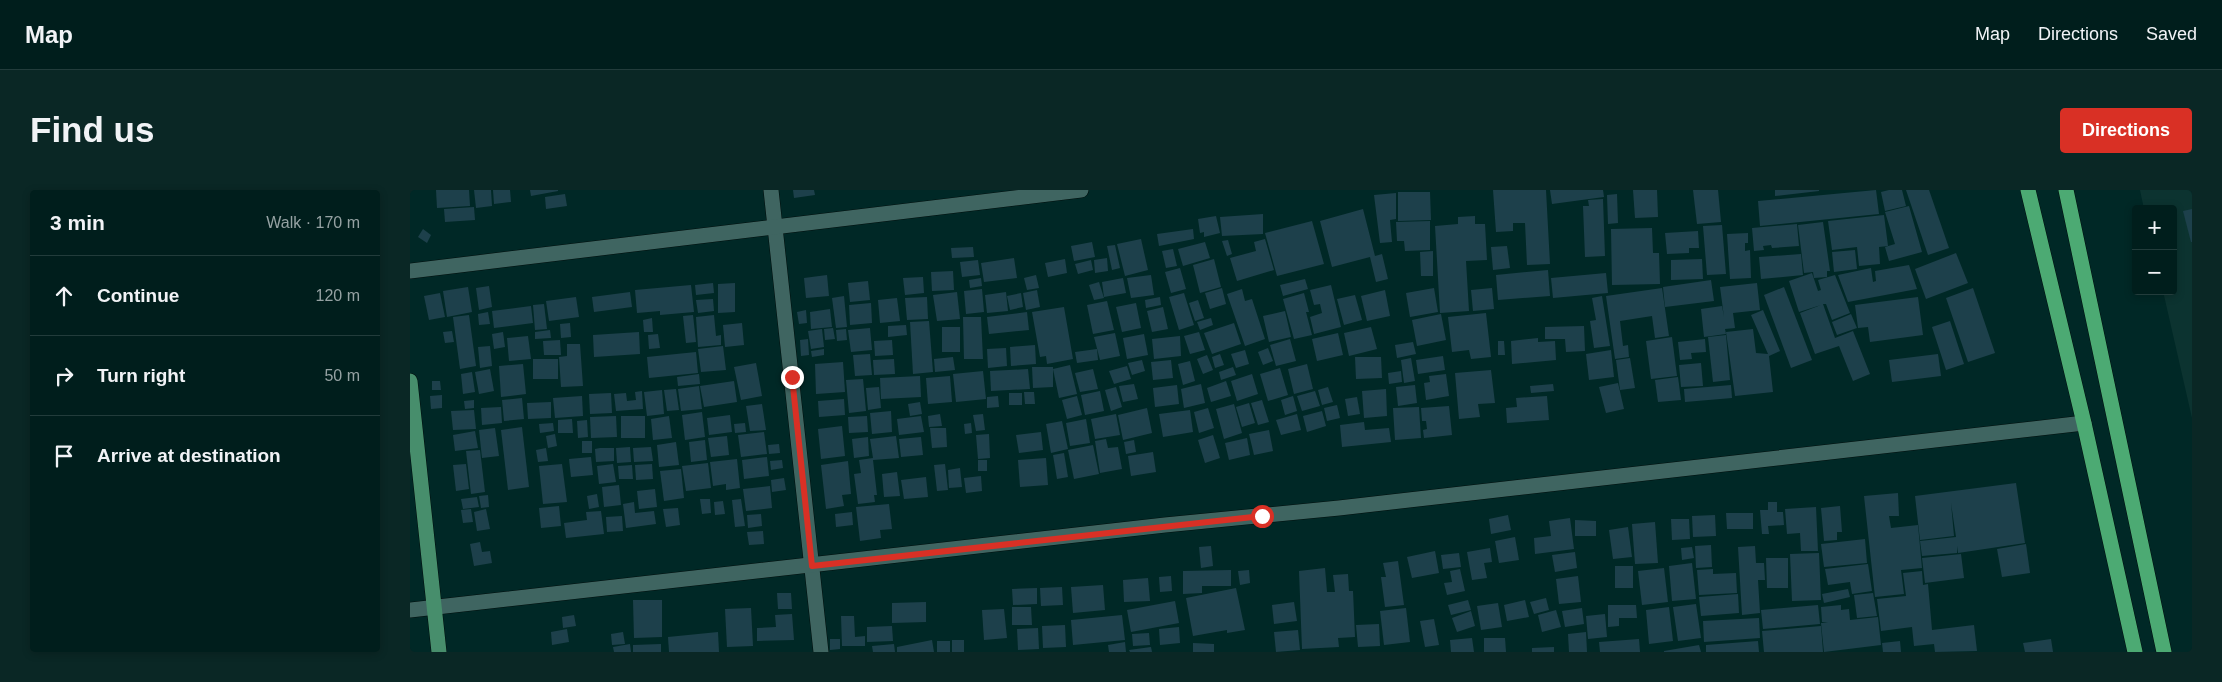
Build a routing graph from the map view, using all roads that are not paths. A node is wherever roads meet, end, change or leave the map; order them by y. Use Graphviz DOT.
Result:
graph roads {
  1 [pos="772,190"];
  2 [pos="1081,190"];
  3 [pos="2028,190"];
  4 [pos="2066,190"];
  5 [pos="775,226"];
  6 [pos="410,271"];
  7 [pos="410,381"];
  8 [pos="2084,423"];
  9 [pos="812,566"];
  10 [pos="434,606"];
  11 [pos="410,610"];
  12 [pos="439,652"];
  13 [pos="821,652"];
  14 [pos="2135,652"];
  15 [pos="2164,652"];
  1 -- 5 [label="street"];
  2 -- 5 [label="street"];
  3 -- 8 [label="highway"];
  4 -- 15 [label="highway"];
  5 -- 6 [label="street"];
  5 -- 9 [label="street"];
  7 -- 10 [label="main road"];
  8 -- 9 [label="street"];
  8 -- 14 [label="highway"];
  9 -- 10 [label="street"];
  9 -- 13 [label="street"];
  10 -- 11 [label="street"];
  10 -- 12 [label="main road"];
}
